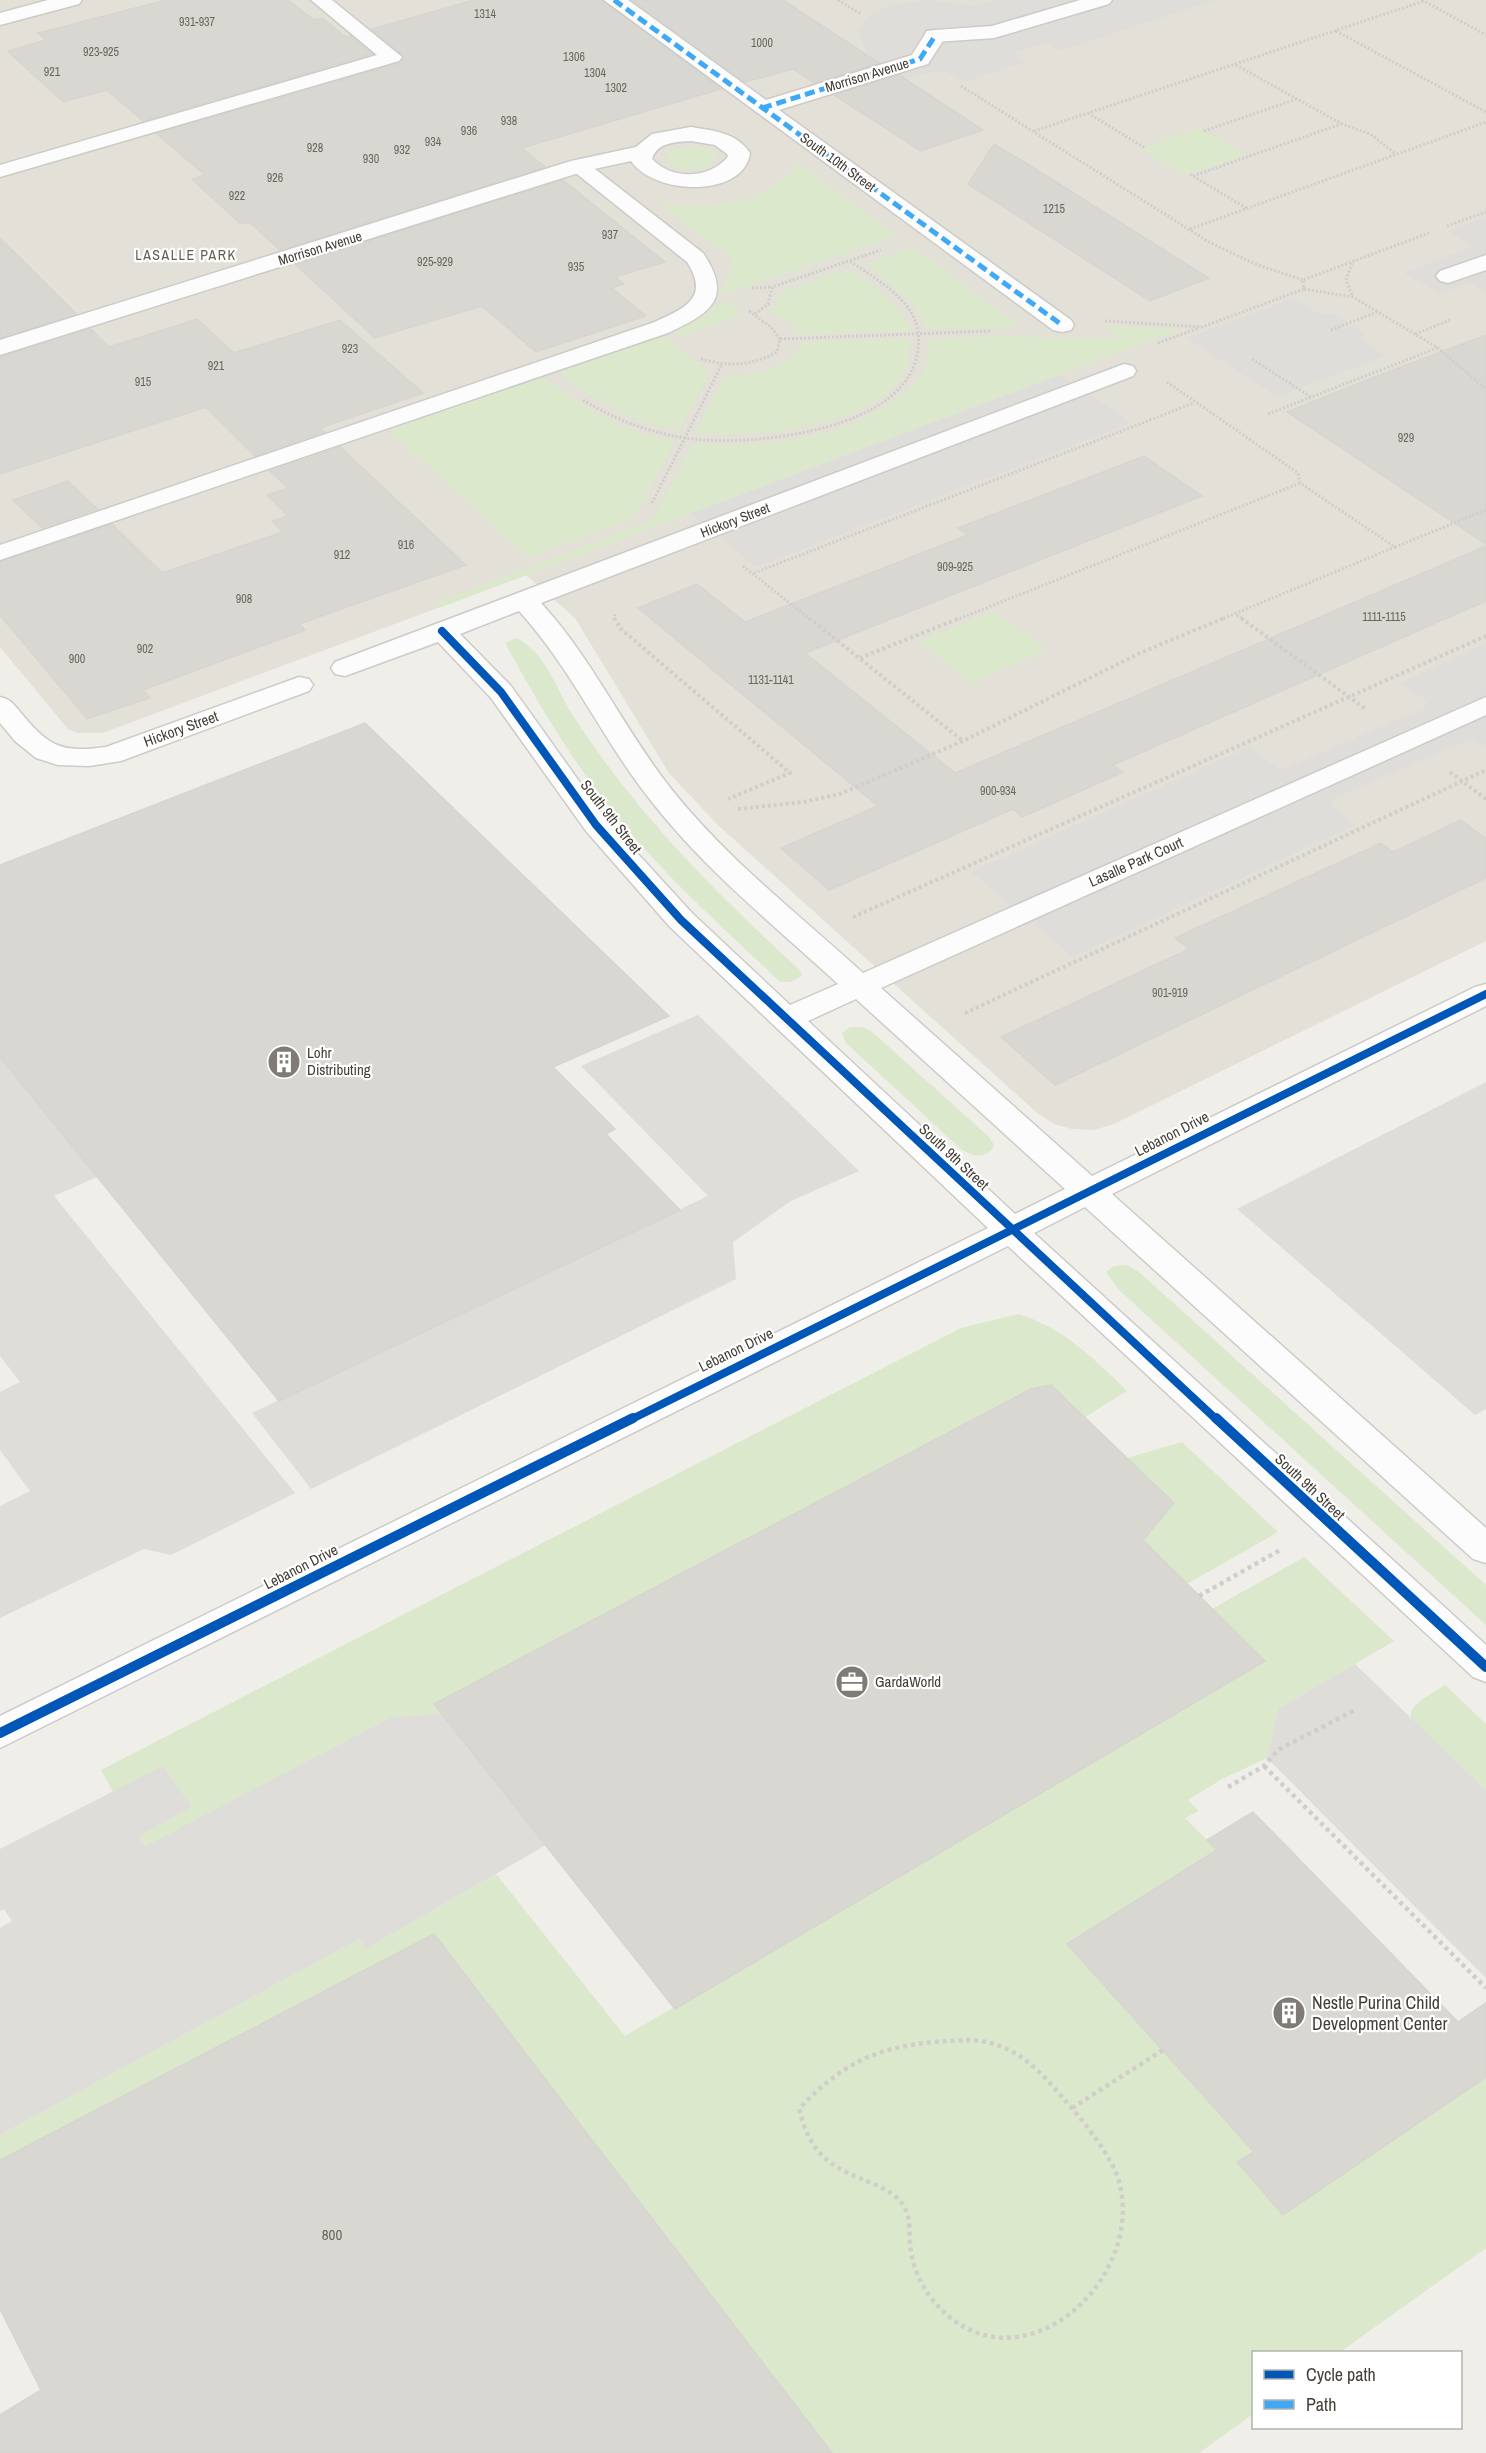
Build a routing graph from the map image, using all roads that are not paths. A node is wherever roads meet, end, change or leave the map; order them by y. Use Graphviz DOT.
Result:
graph roads {
  1 [pos="72,0"];
  2 [pos="320,0"];
  3 [pos="614,0"];
  4 [pos="1102,0"];
  5 [pos="0,20"];
  6 [pos="762,108"];
  7 [pos="642,152"];
  8 [pos="579,166"];
  9 [pos="0,171"];
  10 [pos="1486,262"];
  11 [pos="1448,276"];
  12 [pos="1062,325"];
  13 [pos="0,348"];
  14 [pos="1124,371"];
  15 [pos="0,553"];
  16 [pos="525,600"];
  17 [pos="442,631"];
  18 [pos="345,668"];
  19 [pos="299,685"];
  20 [pos="0,705"];
  21 [pos="1486,705"];
  22 [pos="860,987"];
  23 [pos="1486,994"];
  24 [pos="786,1019"];
  25 [pos="1088,1192"];
  26 [pos="1011,1230"];
  27 [pos="1486,1550"];
  28 [pos="1486,1667"];
  29 [pos="0,1733"];
  1 -- 5 [label="street"];
  2 -- 9 [label="lane"];
  3 -- 6 [label="street, South 10th Street"];
  4 -- 6 [label="street, Morrison Avenue"];
  6 -- 12 [label="street, South 10th Street"];
  7 -- 8 [label="street, Morrison Avenue"];
  8 -- 13 [label="street, Morrison Avenue"];
  8 -- 15 [label="lane"];
  10 -- 11 [label="street"];
  14 -- 16 [label="street, Hickory Street"];
  16 -- 17 [label="street, Hickory Street"];
  16 -- 22 [label="street"];
  17 -- 18 [label="street, Hickory Street"];
  17 -- 24 [label="street, South 9th Street"];
  19 -- 20 [label="street, Hickory Street"];
  21 -- 22 [label="street, Lasalle Park Court"];
  22 -- 24 [label="street, Lasalle Park Court"];
  22 -- 25 [label="street"];
  23 -- 25 [label="street, Lebanon Drive"];
  24 -- 26 [label="street, South 9th Street"];
  25 -- 26 [label="street, Lebanon Drive"];
  25 -- 27 [label="street"];
  26 -- 28 [label="street, South 9th Street"];
  26 -- 29 [label="street, Lebanon Drive"];
}
